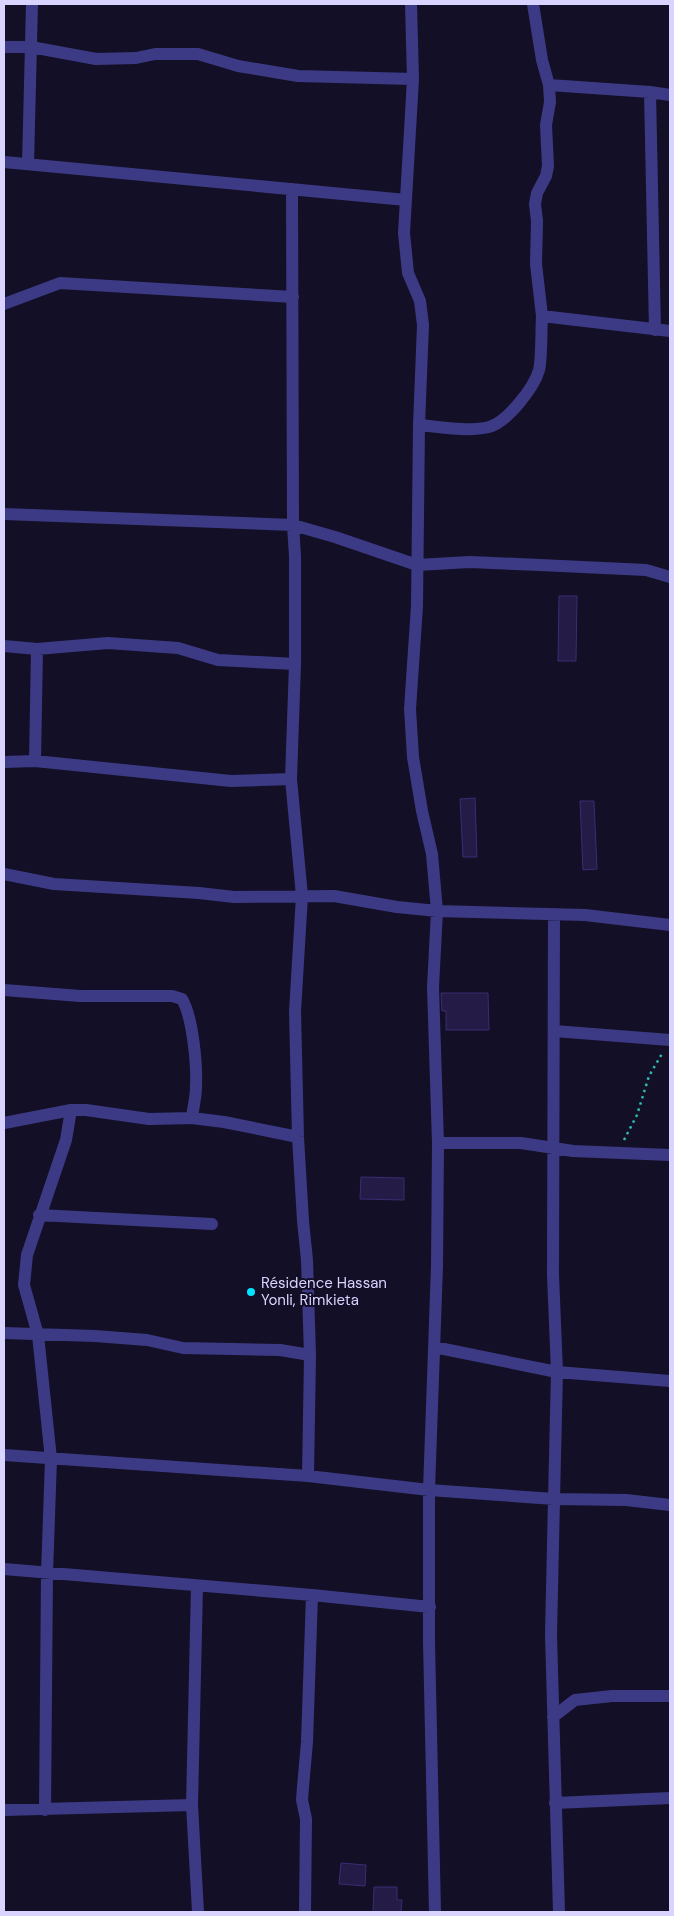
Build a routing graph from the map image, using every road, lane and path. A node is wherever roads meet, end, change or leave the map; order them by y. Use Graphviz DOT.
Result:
graph roads {
  1 [pos="32,4"];
  2 [pos="411,4"];
  3 [pos="533,4"];
  4 [pos="4,47"];
  5 [pos="31,47"];
  6 [pos="413,79"];
  7 [pos="549,85"];
  8 [pos="650,92"];
  9 [pos="670,95"];
  10 [pos="4,162"];
  11 [pos="28,164"];
  12 [pos="292,189"];
  13 [pos="406,200"];
  14 [pos="293,297"];
  15 [pos="4,304"];
  16 [pos="542,316"];
  17 [pos="655,330"];
  18 [pos="670,331"];
  19 [pos="419,426"];
  20 [pos="4,514"];
  21 [pos="293,525"];
  22 [pos="417,565"];
  23 [pos="670,576"];
  24 [pos="4,646"];
  25 [pos="37,649"];
  26 [pos="295,664"];
  27 [pos="35,761"];
  28 [pos="4,762"];
  29 [pos="291,779"];
  30 [pos="4,874"];
  31 [pos="302,896"];
  32 [pos="437,911"];
  33 [pos="554,914"];
  34 [pos="670,924"];
  35 [pos="4,990"];
  36 [pos="554,1031"];
  37 [pos="670,1040"];
  38 [pos="71,1110"];
  39 [pos="192,1118"];
  40 [pos="4,1123"];
  41 [pos="298,1137"];
  42 [pos="438,1144"];
  43 [pos="553,1149"];
  44 [pos="617,1152"];
  45 [pos="670,1155"];
  46 [pos="39,1215"];
  47 [pos="212,1224"];
  48 [pos="4,1333"];
  49 [pos="38,1335"];
  50 [pos="434,1347"];
  51 [pos="310,1355"];
  52 [pos="557,1372"];
  53 [pos="670,1381"];
  54 [pos="4,1455"];
  55 [pos="51,1459"];
  56 [pos="308,1476"];
  57 [pos="429,1490"];
  58 [pos="554,1499"];
  59 [pos="670,1505"];
  60 [pos="4,1569"];
  61 [pos="47,1574"];
  62 [pos="197,1586"];
  63 [pos="312,1595"];
  64 [pos="430,1607"];
  65 [pos="670,1696"];
  66 [pos="553,1717"];
  67 [pos="670,1798"];
  68 [pos="555,1803"];
  69 [pos="192,1805"];
  70 [pos="4,1810"];
  71 [pos="45,1810"];
  72 [pos="198,1912"];
  73 [pos="305,1912"];
  74 [pos="435,1912"];
  75 [pos="559,1912"];
  1 -- 5 [label="street"];
  2 -- 6 [label="street"];
  3 -- 7 [label="street"];
  4 -- 5 [label="street"];
  5 -- 6 [label="street"];
  5 -- 11 [label="street"];
  6 -- 13 [label="street"];
  7 -- 8 [label="street"];
  7 -- 16 [label="street"];
  8 -- 9 [label="street"];
  8 -- 17 [label="street"];
  10 -- 11 [label="street"];
  11 -- 12 [label="street"];
  12 -- 13 [label="street"];
  12 -- 14 [label="street"];
  13 -- 19 [label="street"];
  14 -- 15 [label="street"];
  14 -- 21 [label="street"];
  16 -- 17 [label="street"];
  16 -- 19 [label="street"];
  17 -- 18 [label="street"];
  19 -- 22 [label="street"];
  20 -- 21 [label="street"];
  21 -- 22 [label="street"];
  21 -- 26 [label="street"];
  22 -- 23 [label="street"];
  22 -- 32 [label="street"];
  24 -- 25 [label="street"];
  25 -- 26 [label="street"];
  25 -- 27 [label="street"];
  26 -- 29 [label="street"];
  27 -- 28 [label="street"];
  27 -- 29 [label="street"];
  29 -- 31 [label="street"];
  30 -- 31 [label="street"];
  31 -- 32 [label="street"];
  31 -- 41 [label="street"];
  32 -- 33 [label="street"];
  32 -- 42 [label="street"];
  33 -- 34 [label="street"];
  33 -- 36 [label="street"];
  35 -- 39 [label="street"];
  36 -- 37 [label="street"];
  36 -- 43 [label="street"];
  37 -- 44 [label="path"];
  38 -- 39 [label="street"];
  38 -- 40 [label="street"];
  38 -- 46 [label="street"];
  39 -- 41 [label="street"];
  41 -- 51 [label="street"];
  42 -- 43 [label="street"];
  42 -- 50 [label="street"];
  43 -- 44 [label="street"];
  43 -- 52 [label="street"];
  44 -- 45 [label="street"];
  46 -- 47 [label="street"];
  46 -- 49 [label="street"];
  48 -- 49 [label="street"];
  49 -- 51 [label="street"];
  49 -- 55 [label="street"];
  50 -- 52 [label="street"];
  50 -- 57 [label="street"];
  51 -- 56 [label="street"];
  52 -- 53 [label="street"];
  52 -- 58 [label="street"];
  54 -- 55 [label="street"];
  55 -- 56 [label="street"];
  55 -- 61 [label="street"];
  56 -- 57 [label="street"];
  57 -- 58 [label="street"];
  57 -- 64 [label="street"];
  58 -- 59 [label="street"];
  58 -- 66 [label="street"];
  60 -- 61 [label="street"];
  61 -- 62 [label="street"];
  61 -- 71 [label="street"];
  62 -- 63 [label="street"];
  62 -- 69 [label="street"];
  63 -- 64 [label="street"];
  63 -- 73 [label="street"];
  64 -- 74 [label="street"];
  65 -- 66 [label="street"];
  66 -- 68 [label="street"];
  67 -- 68 [label="street"];
  68 -- 75 [label="street"];
  69 -- 71 [label="street"];
  69 -- 72 [label="street"];
  70 -- 71 [label="street"];
}
